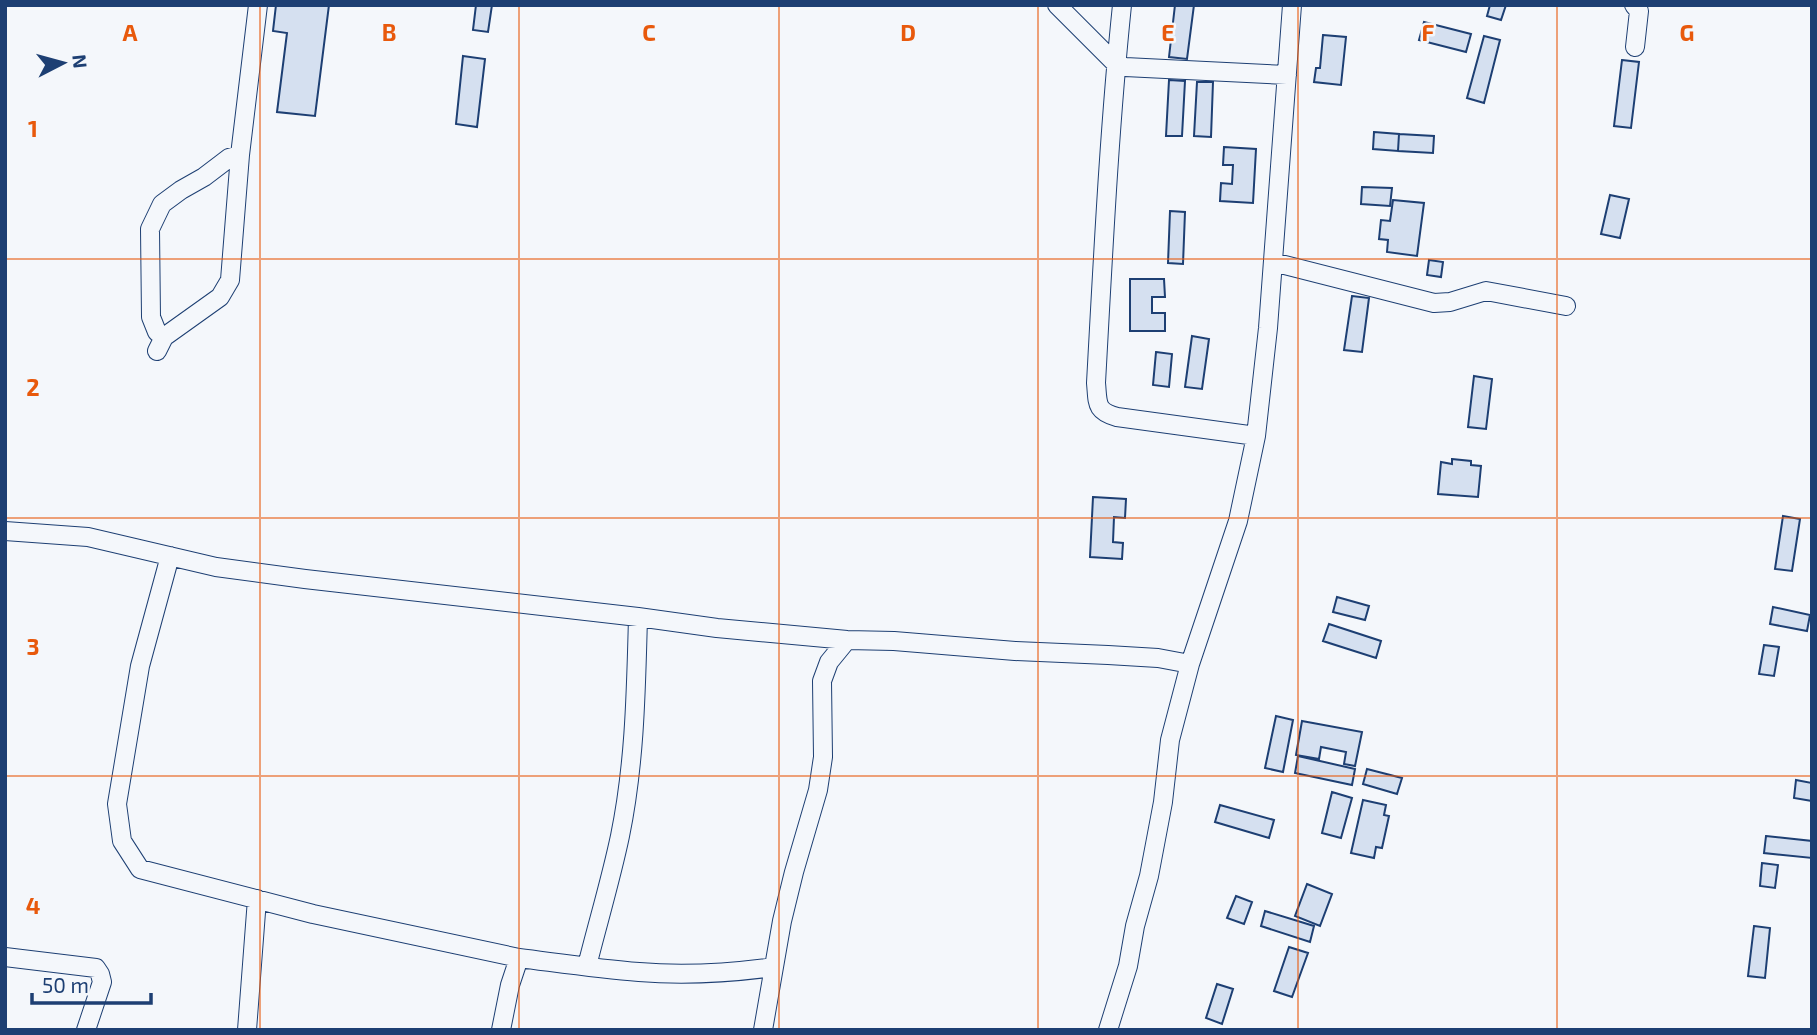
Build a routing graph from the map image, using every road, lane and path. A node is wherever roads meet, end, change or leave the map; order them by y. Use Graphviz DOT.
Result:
graph roads {
  1 [pos="258,5"];
  2 [pos="1057,5"];
  3 [pos="1122,5"];
  4 [pos="1292,5"];
  5 [pos="1634,5"];
  6 [pos="1635,47"];
  7 [pos="1116,64"];
  8 [pos="1286,75"];
  9 [pos="240,155"];
  10 [pos="1273,262"];
  11 [pos="1566,306"];
  12 [pos="1256,436"];
  13 [pos="5,531"];
  14 [pos="170,556"];
  15 [pos="638,617"];
  16 [pos="847,640"];
  17 [pos="1190,664"];
  18 [pos="257,899"];
  19 [pos="5,957"];
  20 [pos="519,958"];
  21 [pos="587,966"];
  22 [pos="775,967"];
  23 [pos="86,1030"];
  24 [pos="247,1030"];
  25 [pos="501,1030"];
  26 [pos="763,1030"];
  27 [pos="1108,1030"];
  1 -- 9 [label="street"];
  2 -- 7 [label="street"];
  3 -- 7 [label="street"];
  4 -- 8 [label="street"];
  5 -- 6 [label="street"];
  7 -- 8 [label="street"];
  7 -- 12 [label="street"];
  8 -- 10 [label="street"];
  9 -- 9 [label="street"];
  10 -- 11 [label="street"];
  10 -- 12 [label="street"];
  12 -- 17 [label="street"];
  13 -- 14 [label="street"];
  14 -- 15 [label="street"];
  14 -- 18 [label="street"];
  15 -- 16 [label="street"];
  15 -- 21 [label="street"];
  16 -- 17 [label="street"];
  16 -- 22 [label="street"];
  17 -- 27 [label="street"];
  18 -- 20 [label="street"];
  18 -- 24 [label="street"];
  19 -- 23 [label="street"];
  20 -- 21 [label="street"];
  20 -- 25 [label="street"];
  21 -- 22 [label="street"];
  22 -- 26 [label="street"];
}
